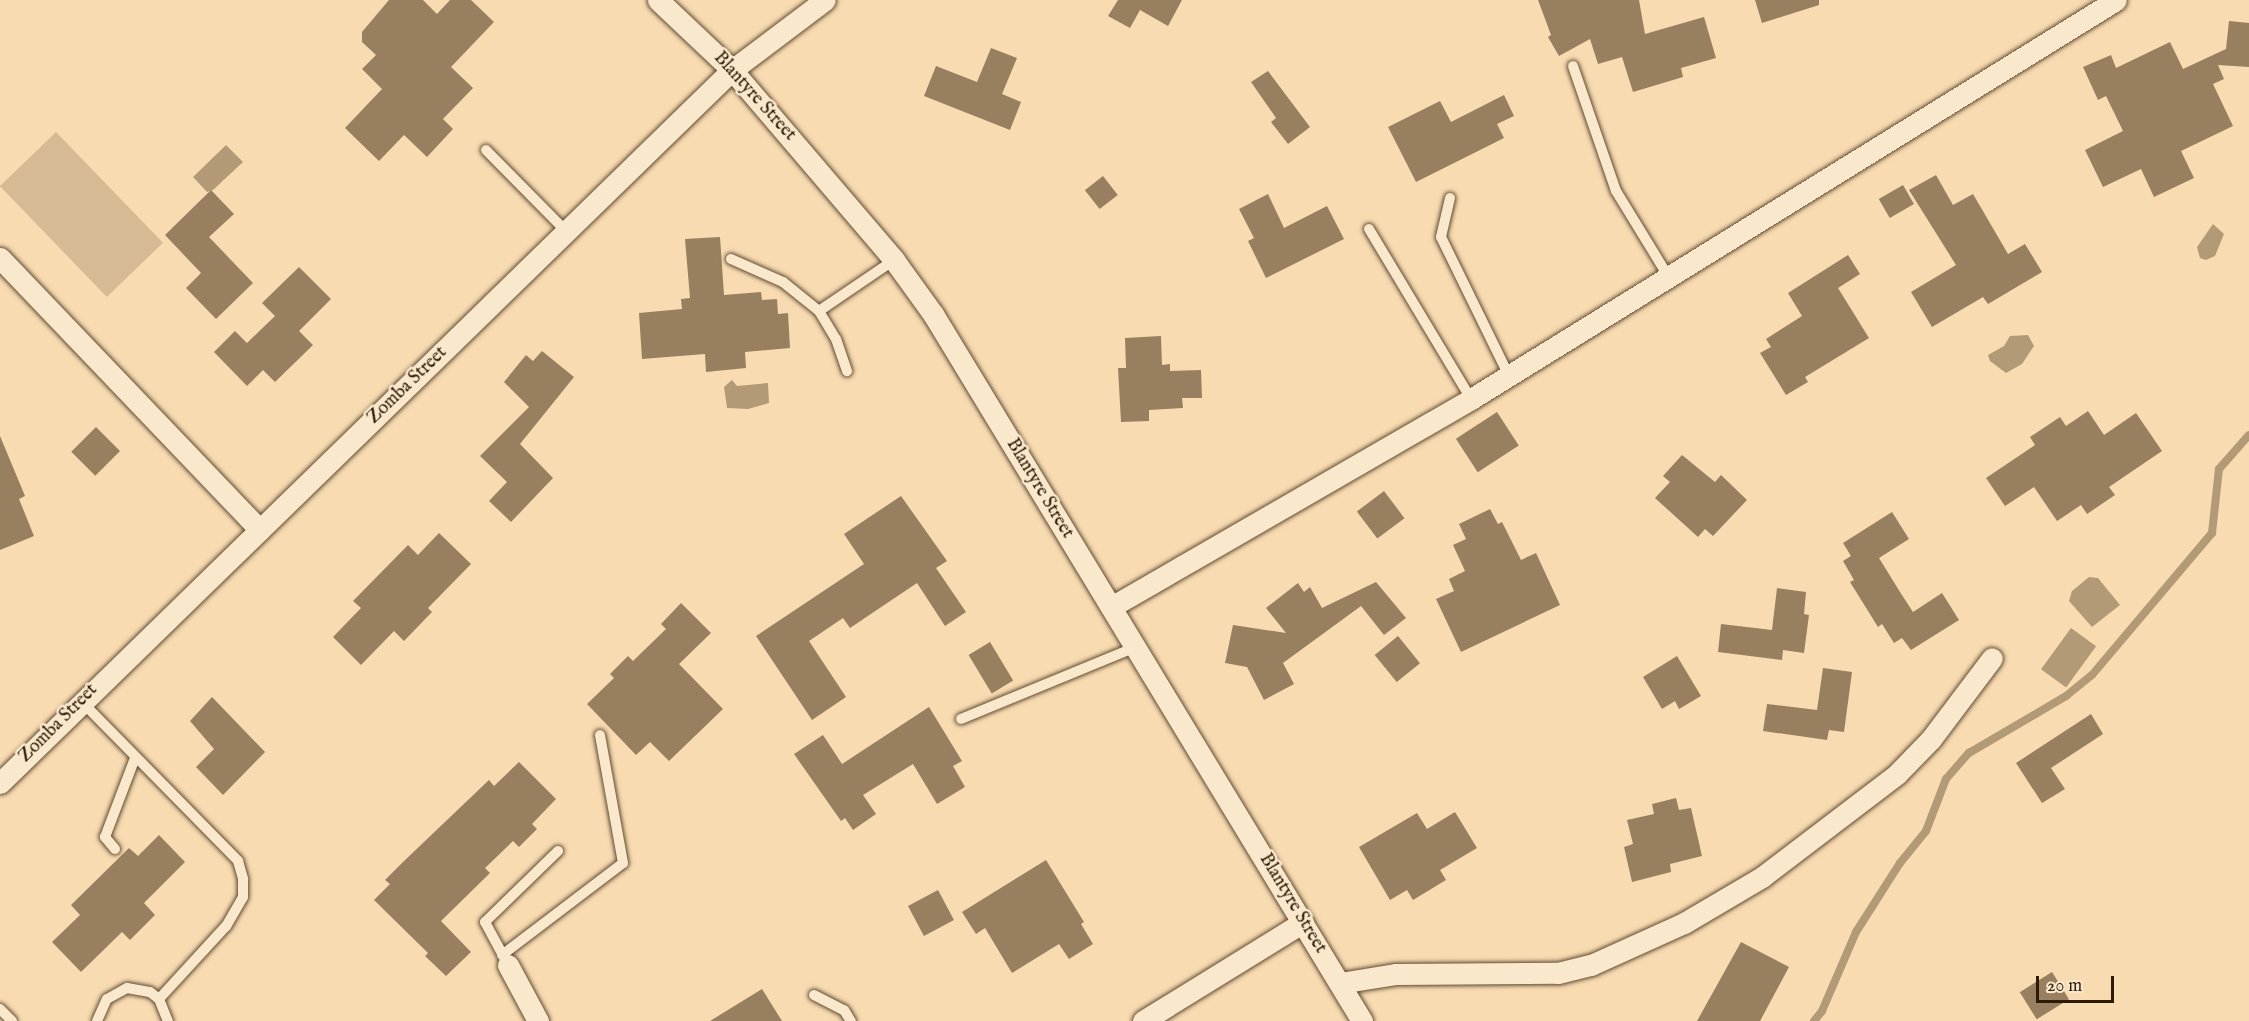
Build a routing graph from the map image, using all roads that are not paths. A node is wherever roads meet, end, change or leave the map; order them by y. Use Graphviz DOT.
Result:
graph roads {
  1 [pos="658,0"];
  2 [pos="825,0"];
  3 [pos="2116,0"];
  4 [pos="1573,66"];
  5 [pos="732,70"];
  6 [pos="486,150"];
  7 [pos="1450,198"];
  8 [pos="1369,229"];
  9 [pos="566,231"];
  10 [pos="0,258"];
  11 [pos="731,259"];
  12 [pos="894,260"];
  13 [pos="1668,276"];
  14 [pos="819,311"];
  15 [pos="847,371"];
  16 [pos="1509,376"];
  17 [pos="1471,399"];
  18 [pos="260,530"];
  19 [pos="1111,608"];
  20 [pos="1136,647"];
  21 [pos="1992,658"];
  22 [pos="82,702"];
  23 [pos="961,718"];
  24 [pos="600,735"];
  25 [pos="135,758"];
  26 [pos="0,783"];
  27 [pos="115,849"];
  28 [pos="558,852"];
  29 [pos="1303,922"];
  30 [pos="505,960"];
  31 [pos="1340,983"];
  32 [pos="814,995"];
  33 [pos="159,999"];
  34 [pos="0,1009"];
  35 [pos="12,1021"];
  36 [pos="97,1021"];
  37 [pos="168,1021"];
  38 [pos="538,1021"];
  39 [pos="851,1021"];
  40 [pos="1143,1021"];
  41 [pos="1362,1021"];
  1 -- 5 [label="street, Blantyre Street"];
  2 -- 5 [label="street, Zomba Street"];
  3 -- 13 [label="street"];
  4 -- 13 [label="lane"];
  5 -- 9 [label="street, Zomba Street"];
  5 -- 12 [label="street, Blantyre Street"];
  6 -- 9 [label="lane"];
  7 -- 16 [label="lane"];
  8 -- 17 [label="lane"];
  9 -- 18 [label="street, Zomba Street"];
  10 -- 18 [label="street"];
  11 -- 14 [label="lane"];
  12 -- 14 [label="lane"];
  12 -- 19 [label="street, Blantyre Street"];
  13 -- 16 [label="street"];
  14 -- 15 [label="lane"];
  16 -- 17 [label="street"];
  17 -- 19 [label="street"];
  18 -- 22 [label="street, Zomba Street"];
  19 -- 20 [label="street, Blantyre Street"];
  20 -- 23 [label="lane"];
  20 -- 29 [label="street, Blantyre Street"];
  21 -- 31 [label="street"];
  22 -- 25 [label="lane"];
  22 -- 26 [label="street, Zomba Street"];
  24 -- 30 [label="lane"];
  25 -- 27 [label="lane"];
  25 -- 33 [label="lane"];
  28 -- 30 [label="lane"];
  29 -- 31 [label="street, Blantyre Street"];
  29 -- 40 [label="street"];
  30 -- 38 [label="street"];
  31 -- 41 [label="street, Blantyre Street"];
  32 -- 39 [label="lane"];
  33 -- 36 [label="lane"];
  33 -- 37 [label="lane"];
  34 -- 35 [label="lane"];
}
